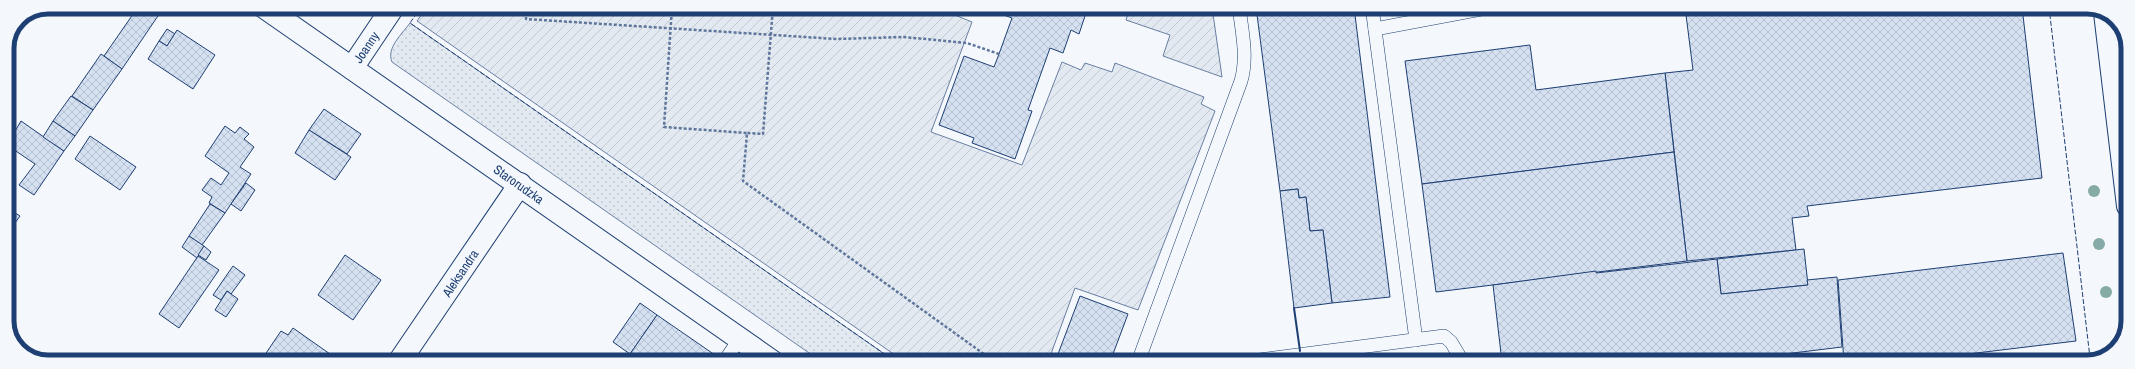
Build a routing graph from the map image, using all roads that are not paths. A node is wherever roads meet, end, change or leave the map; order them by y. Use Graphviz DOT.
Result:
graph roads {
  1 [pos="274,14"];
  2 [pos="388,14"];
  3 [pos="1240,14"];
  4 [pos="1373,14"];
  5 [pos="1455,14"];
  6 [pos="2106,20"];
  7 [pos="1375,29"];
  8 [pos="352,68"];
  9 [pos="2121,148"];
  10 [pos="520,184"];
  11 [pos="740,338"];
  12 [pos="1416,340"];
  13 [pos="405,355"];
  14 [pos="729,355"];
  15 [pos="763,355"];
  16 [pos="1141,355"];
  17 [pos="1299,355"];
  18 [pos="1459,355"];
  1 -- 8 [label="street, Starorudzka"];
  2 -- 8 [label="street, Joanny"];
  3 -- 16 [label="lane"];
  4 -- 7 [label="lane"];
  5 -- 7 [label="lane"];
  6 -- 9 [label="street"];
  7 -- 12 [label="lane"];
  8 -- 10 [label="street, Starorudzka"];
  10 -- 11 [label="street, Starorudzka"];
  10 -- 13 [label="street, Aleksandra"];
  11 -- 14 [label="lane"];
  11 -- 15 [label="street, Starorudzka"];
  12 -- 17 [label="lane"];
  12 -- 18 [label="lane"];
}
